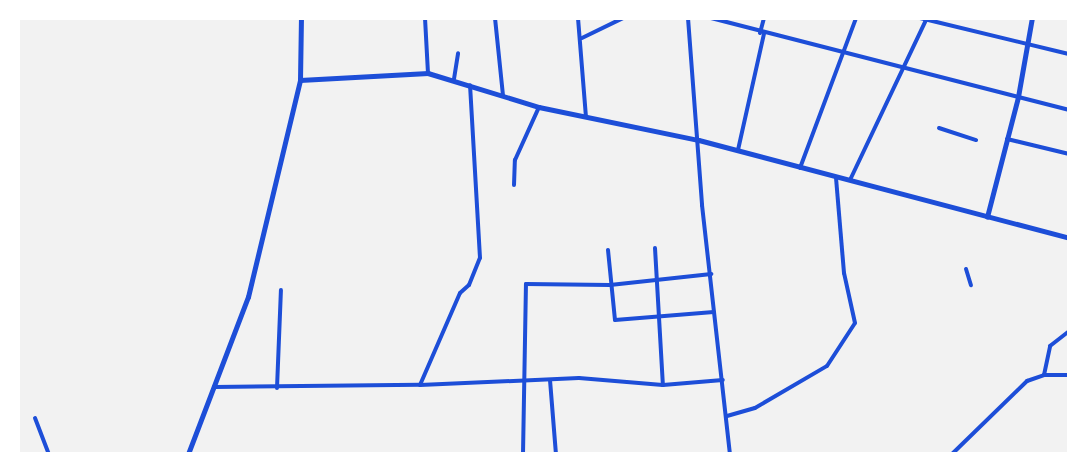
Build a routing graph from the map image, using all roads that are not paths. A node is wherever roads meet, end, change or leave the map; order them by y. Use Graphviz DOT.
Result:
graph roads {
  1 [pos="301,18"];
  2 [pos="424,18"];
  3 [pos="495,18"];
  4 [pos="578,18"];
  5 [pos="623,18"];
  6 [pos="688,18"];
  7 [pos="711,18"];
  8 [pos="764,18"];
  9 [pos="856,18"];
  10 [pos="920,18"];
  11 [pos="1032,18"];
  12 [pos="927,19"];
  13 [pos="762,34"];
  14 [pos="582,38"];
  15 [pos="1028,46"];
  16 [pos="458,53"];
  17 [pos="842,53"];
  18 [pos="1069,54"];
  19 [pos="902,70"];
  20 [pos="428,73"];
  21 [pos="454,79"];
  22 [pos="300,80"];
  23 [pos="470,85"];
  24 [pos="503,95"];
  25 [pos="1018,97"];
  26 [pos="539,107"];
  27 [pos="1069,110"];
  28 [pos="586,117"];
  29 [pos="939,128"];
  30 [pos="1007,139"];
  31 [pos="699,140"];
  32 [pos="976,140"];
  33 [pos="738,150"];
  34 [pos="1069,154"];
  35 [pos="800,168"];
  36 [pos="836,177"];
  37 [pos="849,181"];
  38 [pos="514,185"];
  39 [pos="987,218"];
  40 [pos="1069,238"];
  41 [pos="656,248"];
  42 [pos="608,250"];
  43 [pos="966,269"];
  44 [pos="711,274"];
  45 [pos="658,278"];
  46 [pos="610,285"];
  47 [pos="971,285"];
  48 [pos="281,290"];
  49 [pos="714,312"];
  50 [pos="660,317"];
  51 [pos="1069,331"];
  52 [pos="1044,375"];
  53 [pos="1069,375"];
  54 [pos="550,380"];
  55 [pos="723,380"];
  56 [pos="522,381"];
  57 [pos="420,385"];
  58 [pos="663,385"];
  59 [pos="214,387"];
  60 [pos="277,388"];
  61 [pos="727,416"];
  62 [pos="35,418"];
  63 [pos="49,454"];
  64 [pos="188,454"];
  65 [pos="523,454"];
  66 [pos="556,454"];
  67 [pos="730,454"];
  68 [pos="952,454"];
  1 -- 22 [label="street"];
  2 -- 20 [label="street"];
  3 -- 24 [label="street"];
  4 -- 14 [label="street"];
  5 -- 14 [label="street"];
  6 -- 31 [label="street"];
  7 -- 13 [label="street"];
  8 -- 13 [label="street"];
  9 -- 17 [label="street"];
  10 -- 12 [label="street"];
  11 -- 15 [label="street"];
  12 -- 15 [label="street"];
  12 -- 19 [label="street"];
  13 -- 17 [label="street"];
  13 -- 33 [label="street"];
  14 -- 28 [label="street"];
  15 -- 18 [label="street"];
  15 -- 25 [label="street"];
  16 -- 21 [label="street"];
  17 -- 19 [label="street"];
  17 -- 35 [label="street"];
  19 -- 25 [label="street"];
  19 -- 37 [label="street"];
  20 -- 21 [label="street"];
  20 -- 22 [label="street"];
  21 -- 23 [label="street"];
  22 -- 59 [label="street"];
  23 -- 24 [label="street"];
  23 -- 57 [label="street"];
  24 -- 26 [label="street"];
  25 -- 27 [label="street"];
  25 -- 30 [label="street"];
  26 -- 28 [label="street"];
  26 -- 38 [label="street"];
  28 -- 31 [label="street"];
  29 -- 32 [label="street"];
  30 -- 34 [label="street"];
  30 -- 39 [label="street"];
  31 -- 33 [label="street"];
  31 -- 44 [label="street"];
  33 -- 35 [label="street"];
  35 -- 36 [label="street"];
  36 -- 37 [label="street"];
  36 -- 61 [label="street"];
  37 -- 39 [label="street"];
  39 -- 40 [label="street"];
  41 -- 45 [label="street"];
  42 -- 46 [label="street"];
  43 -- 47 [label="street"];
  44 -- 45 [label="street"];
  44 -- 49 [label="street"];
  45 -- 46 [label="street"];
  45 -- 50 [label="street"];
  46 -- 50 [label="street"];
  46 -- 56 [label="street"];
  48 -- 60 [label="street"];
  49 -- 50 [label="street"];
  49 -- 55 [label="street"];
  50 -- 58 [label="street"];
  51 -- 52 [label="street"];
  52 -- 53 [label="street"];
  52 -- 68 [label="street"];
  54 -- 56 [label="street"];
  54 -- 58 [label="street"];
  54 -- 66 [label="street"];
  55 -- 58 [label="street"];
  55 -- 61 [label="street"];
  56 -- 57 [label="street"];
  56 -- 65 [label="street"];
  57 -- 60 [label="street"];
  59 -- 60 [label="street"];
  59 -- 64 [label="street"];
  61 -- 67 [label="street"];
  62 -- 63 [label="street"];
}
